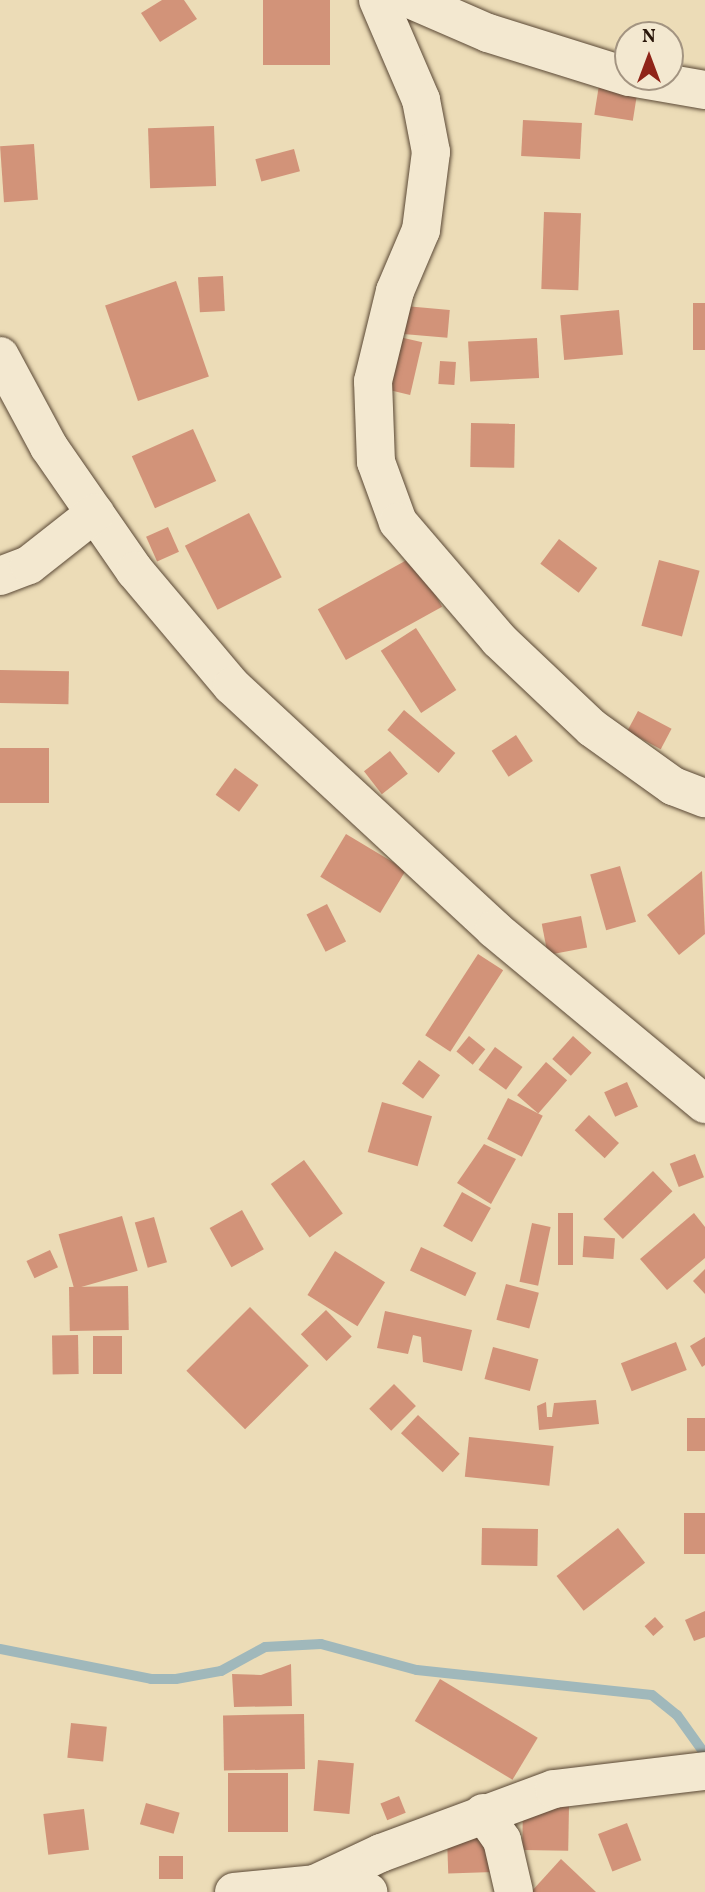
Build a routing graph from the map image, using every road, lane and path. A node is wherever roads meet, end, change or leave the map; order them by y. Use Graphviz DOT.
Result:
graph roads {
  1 [pos="378,0"];
  2 [pos="412,0"];
  3 [pos="614,72"];
  4 [pos="684,86"];
  5 [pos="705,90"];
  6 [pos="0,356"];
  7 [pos="95,513"];
  8 [pos="0,576"];
  9 [pos="705,798"];
  10 [pos="705,1104"];
  11 [pos="705,1771"];
  12 [pos="483,1813"];
  13 [pos="315,1884"];
  14 [pos="234,1892"];
  15 [pos="368,1892"];
  16 [pos="514,1892"];
  1 -- 9 [label="street"];
  2 -- 3 [label="street"];
  4 -- 5 [label="street"];
  6 -- 7 [label="street"];
  7 -- 8 [label="street"];
  7 -- 10 [label="street"];
  11 -- 12 [label="street"];
  12 -- 13 [label="street"];
  12 -- 16 [label="street"];
  13 -- 14 [label="street"];
  13 -- 15 [label="street"];
}
